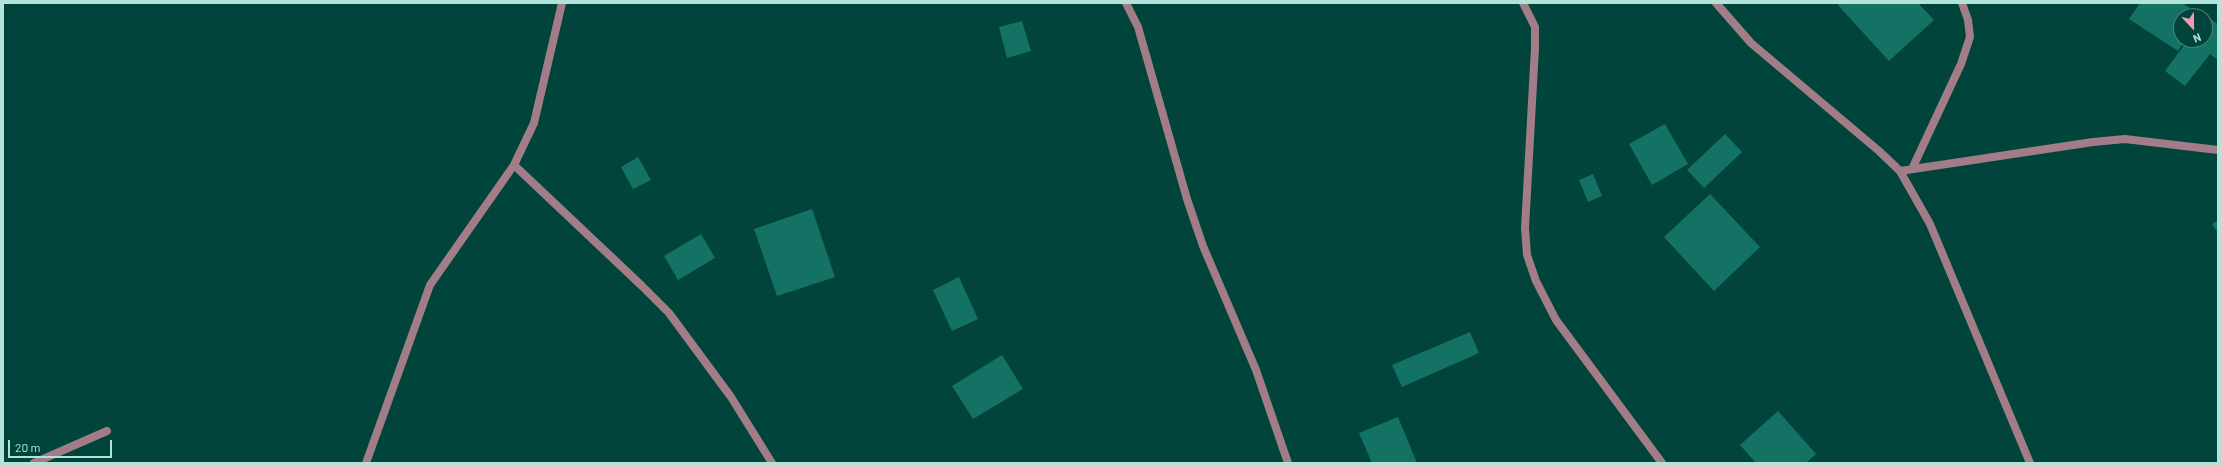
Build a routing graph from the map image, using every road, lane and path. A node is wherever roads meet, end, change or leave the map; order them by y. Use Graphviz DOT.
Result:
graph roads {
  1 [pos="562,3"];
  2 [pos="1126,3"];
  3 [pos="1523,3"];
  4 [pos="1716,3"];
  5 [pos="1962,3"];
  6 [pos="2218,150"];
  7 [pos="514,165"];
  8 [pos="1912,169"];
  9 [pos="1900,171"];
  10 [pos="107,431"];
  11 [pos="34,463"];
  12 [pos="366,463"];
  13 [pos="772,463"];
  14 [pos="1288,463"];
  15 [pos="1662,463"];
  16 [pos="2030,463"];
  1 -- 7 [label="street"];
  2 -- 14 [label="street"];
  3 -- 15 [label="street"];
  4 -- 9 [label="street"];
  5 -- 8 [label="street"];
  6 -- 8 [label="street"];
  7 -- 12 [label="street"];
  7 -- 13 [label="street"];
  8 -- 9 [label="street"];
  9 -- 16 [label="street"];
  10 -- 11 [label="street"];
}
